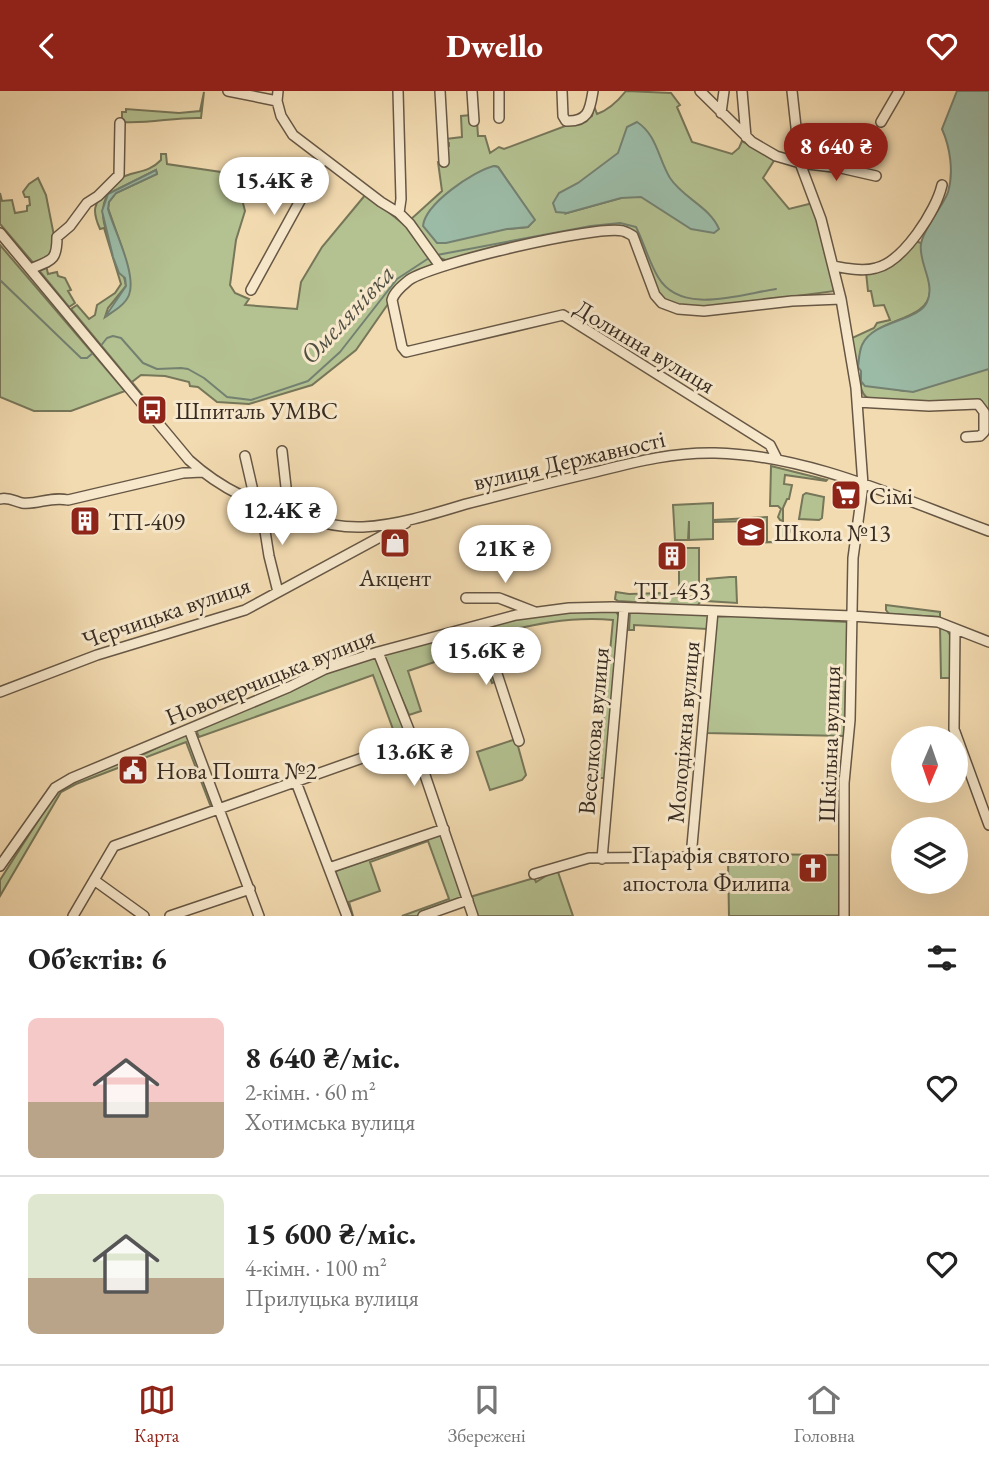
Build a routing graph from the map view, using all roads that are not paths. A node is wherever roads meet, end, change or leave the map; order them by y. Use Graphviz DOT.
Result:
graph roads {
  1 [pos="228,91"];
  2 [pos="398,91"];
  3 [pos="440,91"];
  4 [pos="472,91"];
  5 [pos="499,91"];
  6 [pos="562,91"];
  7 [pos="593,91"];
  8 [pos="700,91"];
  9 [pos="724,91"];
  10 [pos="742,91"];
  11 [pos="792,91"];
  12 [pos="899,91"];
  13 [pos="277,96"];
  14 [pos="722,113"];
  15 [pos="499,118"];
  16 [pos="474,121"];
  17 [pos="881,122"];
  18 [pos="120,123"];
  19 [pos="833,129"];
  20 [pos="746,137"];
  21 [pos="323,159"];
  22 [pos="444,162"];
  23 [pos="800,163"];
  24 [pos="837,168"];
  25 [pos="876,176"];
  26 [pos="942,185"];
  27 [pos="399,213"];
  28 [pos="0,233"];
  29 [pos="436,260"];
  30 [pos="833,266"];
  31 [pos="30,269"];
  32 [pos="251,290"];
  33 [pos="841,299"];
  34 [pos="857,402"];
  35 [pos="966,437"];
  36 [pos="282,451"];
  37 [pos="245,456"];
  38 [pos="777,459"];
  39 [pos="202,472"];
  40 [pos="863,485"];
  41 [pos="0,499"];
  42 [pos="258,505"];
  43 [pos="289,514"];
  44 [pos="414,519"];
  45 [pos="989,531"];
  46 [pos="278,592"];
  47 [pos="466,598"];
  48 [pos="624,608"];
  49 [pos="713,611"];
  50 [pos="536,613"];
  51 [pos="852,616"];
  52 [pos="481,625"];
  53 [pos="955,629"];
  54 [pos="989,642"];
  55 [pos="378,652"];
  56 [pos="0,692"];
  57 [pos="189,729"];
  58 [pos="413,740"];
  59 [pos="519,741"];
  60 [pos="296,782"];
  61 [pos="220,809"];
  62 [pos="989,825"];
  63 [pos="444,829"];
  64 [pos="4,849"];
  65 [pos="602,859"];
  66 [pos="0,866"];
  67 [pos="329,868"];
  68 [pos="534,874"];
  69 [pos="94,880"];
  70 [pos="250,889"];
  71 [pos="468,899"];
  72 [pos="73,916"];
  73 [pos="144,916"];
  74 [pos="170,916"];
  75 [pos="259,916"];
  76 [pos="348,916"];
  77 [pos="423,916"];
  78 [pos="473,916"];
  79 [pos="844,916"];
  1 -- 13 [label="street"];
  2 -- 27 [label="street"];
  3 -- 22 [label="street"];
  4 -- 16 [label="street"];
  5 -- 15 [label="street"];
  6 -- 7 [label="street"];
  8 -- 14 [label="street"];
  9 -- 14 [label="street"];
  10 -- 20 [label="street"];
  11 -- 23 [label="street"];
  12 -- 17 [label="street"];
  13 -- 21 [label="street"];
  14 -- 20 [label="street"];
  18 -- 31 [label="street"];
  19 -- 24 [label="street"];
  20 -- 23 [label="street"];
  21 -- 27 [label="street"];
  21 -- 32 [label="street"];
  23 -- 24 [label="street"];
  23 -- 30 [label="street"];
  24 -- 25 [label="street"];
  26 -- 30 [label="street"];
  27 -- 29 [label="street"];
  28 -- 31 [label="street, вулиця Державності"];
  29 -- 33 [label="street"];
  29 -- 38 [label="street, Долинна вулиця"];
  30 -- 33 [label="street"];
  31 -- 39 [label="street, вулиця Державності"];
  33 -- 34 [label="street"];
  34 -- 35 [label="street"];
  34 -- 40 [label="street"];
  36 -- 43 [label="street"];
  37 -- 42 [label="street"];
  38 -- 40 [label="street, вулиця Державності"];
  38 -- 44 [label="street, вулиця Державності"];
  39 -- 41 [label="street"];
  39 -- 42 [label="street, вулиця Державності"];
  40 -- 45 [label="street, вулиця Державності"];
  40 -- 51 [label="street"];
  42 -- 43 [label="street, вулиця Державності"];
  42 -- 46 [label="street"];
  43 -- 44 [label="street, вулиця Державності"];
  44 -- 46 [label="street, Черчицька вулиця"];
  46 -- 56 [label="street, Черчицька вулиця"];
  47 -- 50 [label="street"];
  48 -- 49 [label="street, Новочерчицька вулиця"];
  48 -- 50 [label="street, Новочерчицька вулиця"];
  48 -- 65 [label="street, Веселкова вулиця"];
  49 -- 51 [label="street, Новочерчицька вулиця"];
  49 -- 65 [label="street, Молодіжна вулиця"];
  50 -- 52 [label="street, Новочерчицька вулиця"];
  51 -- 53 [label="street, Новочерчицька вулиця"];
  51 -- 79 [label="street, Шкільна вулиця"];
  52 -- 55 [label="street, Новочерчицька вулиця"];
  52 -- 59 [label="street"];
  53 -- 54 [label="street, Новочерчицька вулиця"];
  53 -- 62 [label="street"];
  55 -- 57 [label="street, Новочерчицька вулиця"];
  55 -- 58 [label="street"];
  57 -- 61 [label="street"];
  57 -- 64 [label="street, Новочерчицька вулиця"];
  58 -- 60 [label="street"];
  58 -- 63 [label="street"];
  60 -- 61 [label="street"];
  60 -- 67 [label="street"];
  61 -- 69 [label="street"];
  61 -- 70 [label="street"];
  63 -- 67 [label="street"];
  63 -- 71 [label="street"];
  64 -- 66 [label="street, Новочерчицька вулиця"];
  65 -- 68 [label="street"];
  67 -- 76 [label="street"];
  69 -- 72 [label="street"];
  69 -- 73 [label="street"];
  70 -- 74 [label="street"];
  70 -- 75 [label="street"];
  71 -- 77 [label="street"];
  71 -- 78 [label="street"];
}
